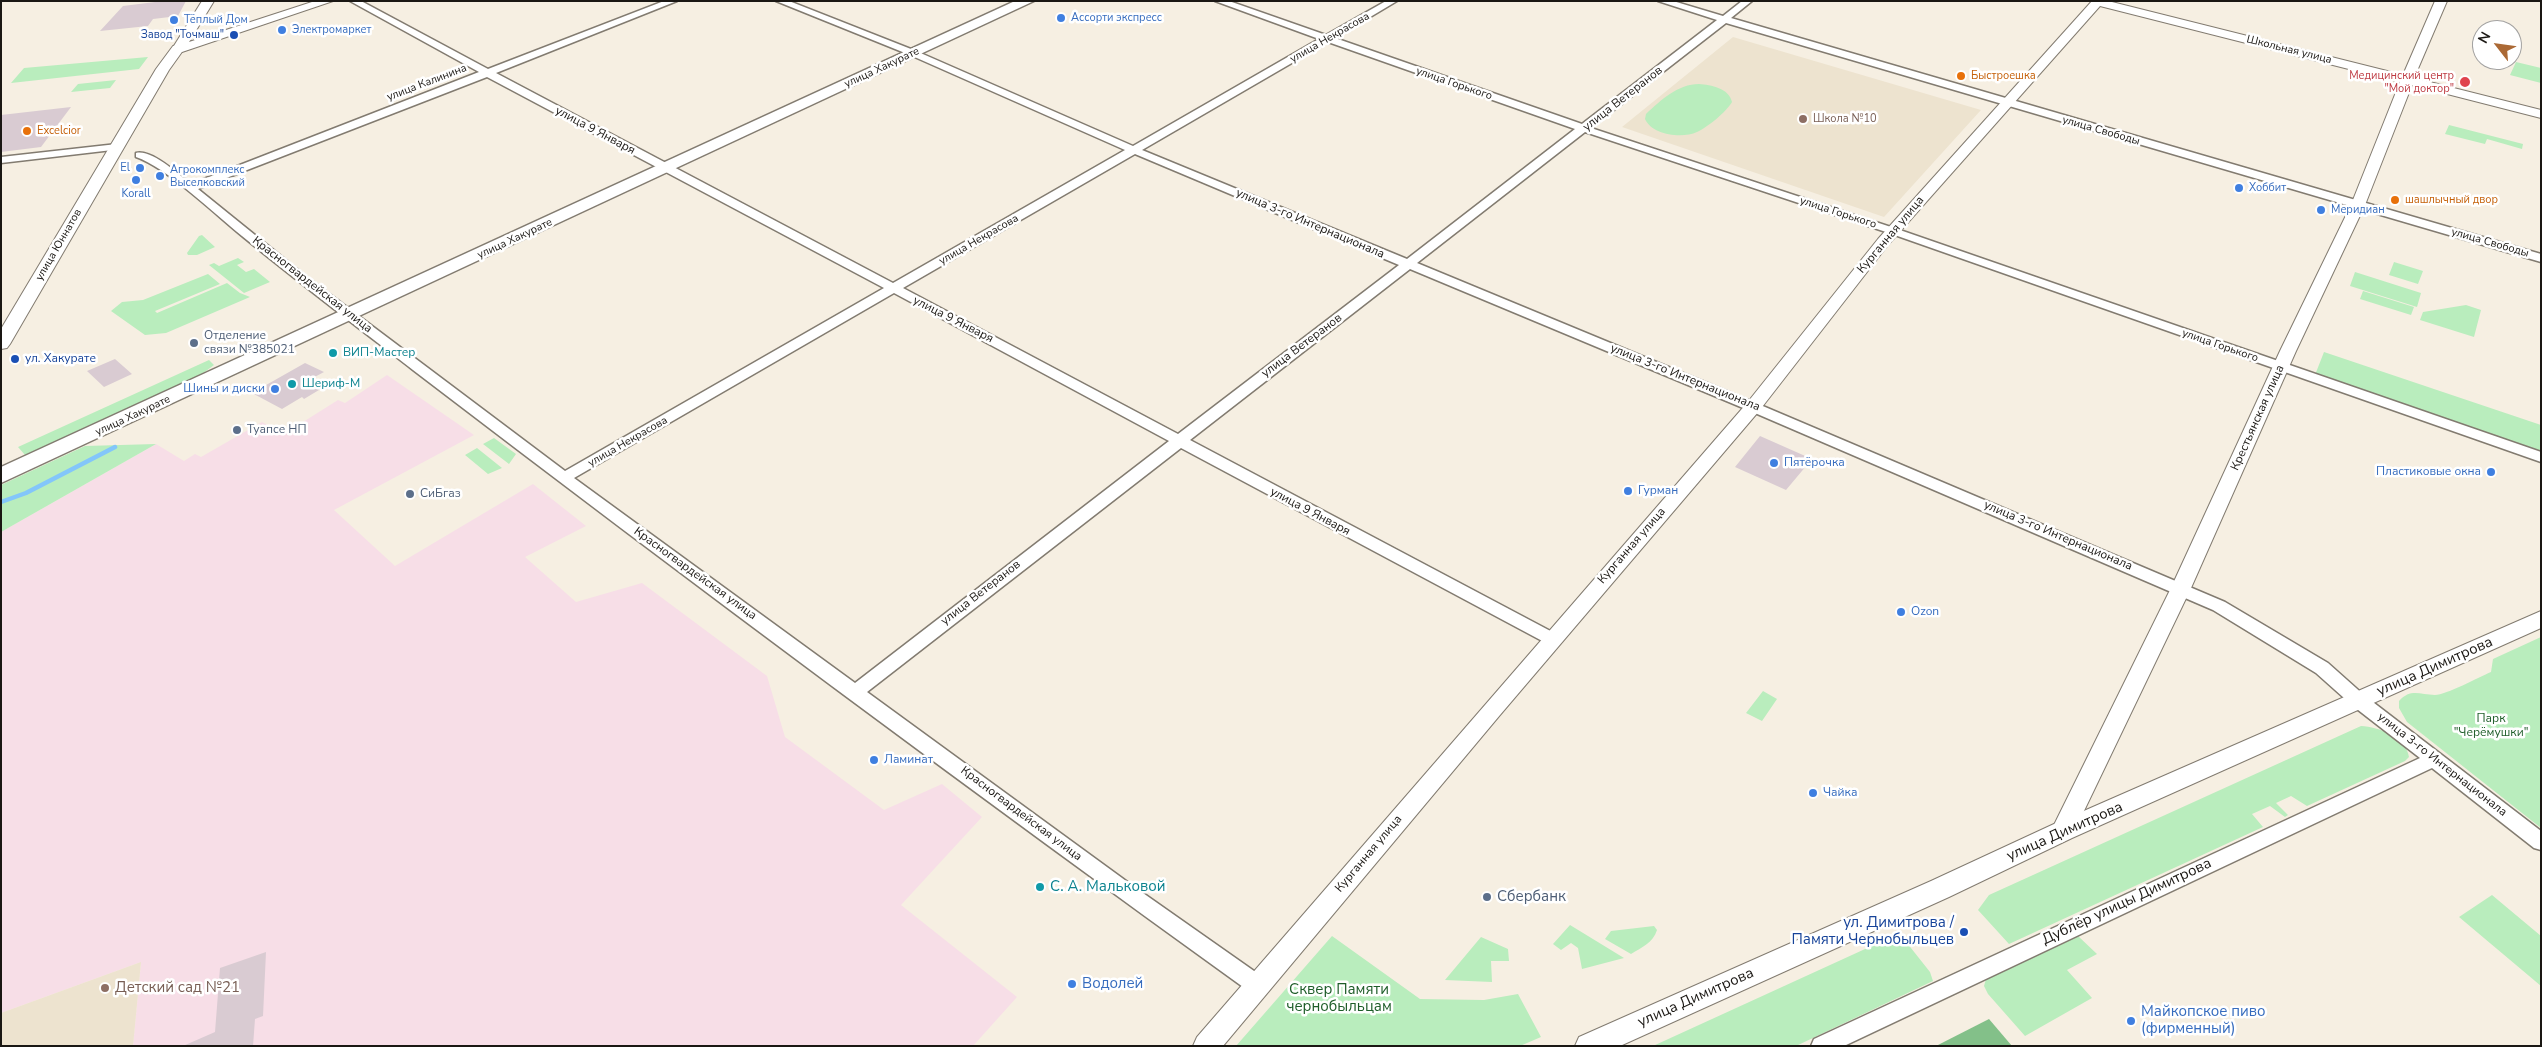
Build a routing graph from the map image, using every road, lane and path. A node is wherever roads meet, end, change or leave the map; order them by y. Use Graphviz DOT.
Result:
graph roads {
  1 [pos="208,1"];
  2 [pos="327,1"];
  3 [pos="354,1"];
  4 [pos="673,1"];
  5 [pos="780,1"];
  6 [pos="1027,1"];
  7 [pos="1219,1"];
  8 [pos="1393,1"];
  9 [pos="1662,1"];
  10 [pos="1748,1"];
  11 [pos="2096,1"];
  12 [pos="2441,1"];
  13 [pos="1725,19"];
  14 [pos="1327,39"];
  15 [pos="178,49"];
  16 [pos="913,53"];
  17 [pos="490,72"];
  18 [pos="2409,80"];
  19 [pos="2007,103"];
  20 [pos="2541,114"];
  21 [pos="1585,129"];
  22 [pos="117,146"];
  23 [pos="1136,150"];
  24 [pos="140,155"];
  25 [pos="1,160"];
  26 [pos="666,168"];
  27 [pos="190,188"];
  28 [pos="2358,205"];
  29 [pos="1893,231"];
  30 [pos="2541,258"];
  31 [pos="1407,265"];
  32 [pos="894,289"];
  33 [pos="351,316"];
  34 [pos="1,344"];
  35 [pos="2281,368"];
  36 [pos="1753,407"];
  37 [pos="1178,440"];
  38 [pos="2541,457"];
  39 [pos="6,473"];
  40 [pos="564,478"];
  41 [pos="2181,588"];
  42 [pos="2541,619"];
  43 [pos="1552,639"];
  44 [pos="856,691"];
  45 [pos="2359,700"];
  46 [pos="2434,759"];
  47 [pos="2063,831"];
  48 [pos="2541,842"];
  49 [pos="1257,985"];
  50 [pos="1206,1046"];
  51 [pos="1590,1046"];
  52 [pos="1821,1046"];
  1 -- 15 [label="street, улица Юннатов"];
  2 -- 15 [label="street"];
  3 -- 17 [label="street, улица 9 Января"];
  4 -- 17 [label="street, улица Калинина"];
  5 -- 16 [label="street, улица 3-го Интернационала"];
  6 -- 16 [label="main road, улица Хакурате"];
  7 -- 14 [label="street, улица Горького"];
  8 -- 14 [label="street, улица Некрасова"];
  9 -- 13 [label="street, улица Свободы"];
  10 -- 13 [label="street, улица Ветеранов"];
  11 -- 18 [label="street, Школьная улица"];
  11 -- 19 [label="street, Курганная улица"];
  12 -- 18 [label="street, Крестьянская улица"];
  13 -- 19 [label="street, улица Свободы"];
  13 -- 21 [label="street, улица Ветеранов"];
  14 -- 21 [label="street, улица Горького"];
  14 -- 23 [label="street, улица Некрасова"];
  15 -- 22 [label="main road, улица Юннатов"];
  16 -- 23 [label="street, улица 3-го Интернационала"];
  16 -- 26 [label="main road, улица Хакурате"];
  17 -- 26 [label="street, улица 9 Января"];
  17 -- 27 [label="street, улица Калинина"];
  18 -- 20 [label="street, Школьная улица"];
  18 -- 28 [label="street, Крестьянская улица"];
  19 -- 28 [label="street, улица Свободы"];
  19 -- 29 [label="street, Курганная улица"];
  21 -- 29 [label="street, улица Горького"];
  21 -- 31 [label="street, улица Ветеранов"];
  22 -- 25 [label="street"];
  22 -- 34 [label="main road, улица Юннатов"];
  23 -- 31 [label="street, улица 3-го Интернационала"];
  23 -- 32 [label="street, улица Некрасова"];
  24 -- 27 [label="street, Красногвардейская улица"];
  26 -- 32 [label="street, улица 9 Января"];
  26 -- 33 [label="main road, улица Хакурате"];
  27 -- 33 [label="street, Красногвардейская улица"];
  28 -- 30 [label="street, улица Свободы"];
  28 -- 35 [label="street, Крестьянская улица"];
  29 -- 35 [label="street, улица Горького"];
  29 -- 36 [label="street, Курганная улица"];
  31 -- 36 [label="street, улица 3-го Интернационала"];
  31 -- 37 [label="street, улица Ветеранов"];
  32 -- 37 [label="street, улица 9 Января"];
  32 -- 40 [label="street, улица Некрасова"];
  33 -- 39 [label="main road, улица Хакурате"];
  33 -- 40 [label="street, Красногвардейская улица"];
  35 -- 38 [label="street, улица Горького"];
  35 -- 41 [label="street, Крестьянская улица"];
  36 -- 41 [label="street, улица 3-го Интернационала"];
  36 -- 43 [label="street, Курганная улица"];
  37 -- 43 [label="street, улица 9 Января"];
  37 -- 44 [label="street, улица Ветеранов"];
  40 -- 44 [label="street, Красногвардейская улица"];
  41 -- 45 [label="street, улица 3-го Интернационала"];
  41 -- 47 [label="street, Крестьянская улица"];
  42 -- 45 [label="main road, улица Димитрова"];
  43 -- 49 [label="street, Курганная улица"];
  44 -- 49 [label="street, Красногвардейская улица"];
  45 -- 46 [label="street, улица 3-го Интернационала"];
  45 -- 47 [label="main road, улица Димитрова"];
  46 -- 48 [label="street, улица 3-го Интернационала"];
  46 -- 52 [label="street, Дублёр улицы Димитрова"];
  47 -- 51 [label="main road, улица Димитрова"];
  49 -- 50 [label="street, Курганная улица"];
}
